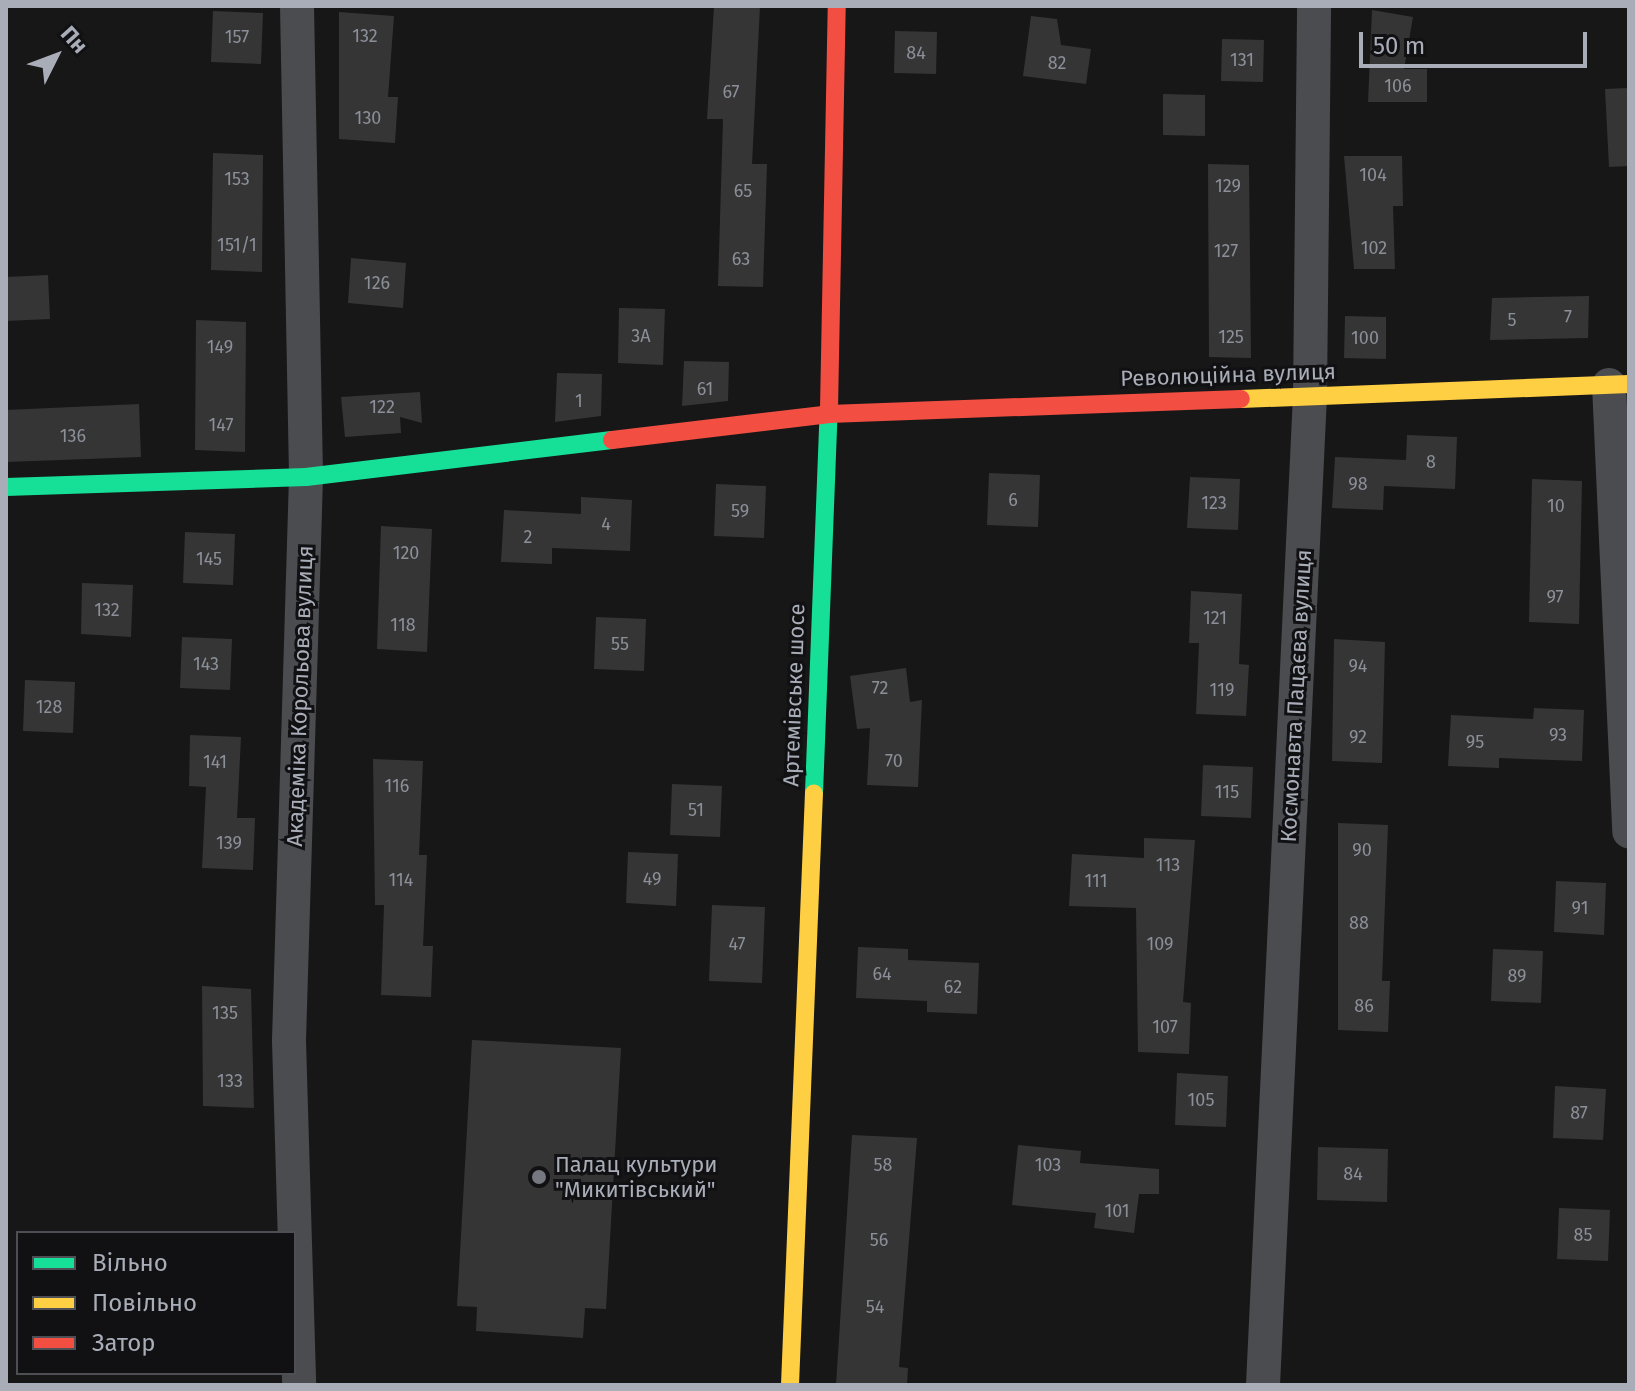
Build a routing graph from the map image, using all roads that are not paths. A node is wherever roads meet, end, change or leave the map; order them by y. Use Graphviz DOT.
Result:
graph roads {
  1 [pos="297,6"];
  2 [pos="837,6"];
  3 [pos="1314,6"];
  4 [pos="1619,385"];
  5 [pos="1310,396"];
  6 [pos="829,414"];
  7 [pos="306,477"];
  8 [pos="6,487"];
  9 [pos="1629,832"];
  10 [pos="295,1231"];
  11 [pos="296,1282"];
  12 [pos="299,1385"];
  13 [pos="790,1385"];
  14 [pos="1263,1385"];
  1 -- 7 [label="street, Академіка Корольова вулиця"];
  2 -- 6 [label="street, Артемівське шосе"];
  3 -- 5 [label="street, Космонавта Пацаєва вулиця"];
  4 -- 5 [label="street, Революційна вулиця"];
  4 -- 9 [label="street"];
  5 -- 6 [label="street, Революційна вулиця"];
  5 -- 14 [label="street, Космонавта Пацаєва вулиця"];
  6 -- 7 [label="street, Революційна вулиця"];
  6 -- 13 [label="street, Артемівське шосе"];
  7 -- 8 [label="street, Революційна вулиця"];
  7 -- 10 [label="street, Академіка Корольова вулиця"];
  11 -- 12 [label="street, Академіка Корольова вулиця"];
}
